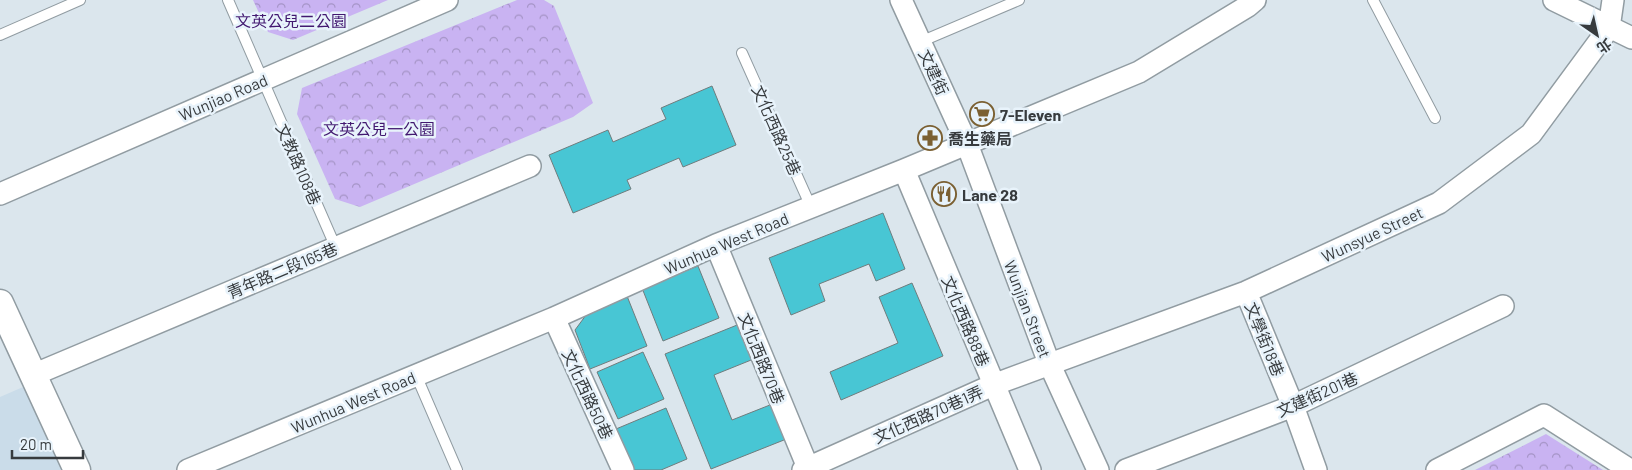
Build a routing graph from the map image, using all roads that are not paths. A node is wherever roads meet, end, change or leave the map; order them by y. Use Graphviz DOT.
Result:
graph roads {
  1 [pos="80,0"];
  2 [pos="228,0"];
  3 [pos="447,0"];
  4 [pos="901,0"];
  5 [pos="1019,0"];
  6 [pos="1255,0"];
  7 [pos="1373,0"];
  8 [pos="1554,0"];
  9 [pos="1613,0"];
  10 [pos="1609,28"];
  11 [pos="0,34"];
  12 [pos="1632,38"];
  13 [pos="920,42"];
  14 [pos="742,52"];
  15 [pos="262,80"];
  16 [pos="1434,118"];
  17 [pos="967,144"];
  18 [pos="530,166"];
  19 [pos="904,170"];
  20 [pos="0,194"];
  21 [pos="811,207"];
  22 [pos="716,245"];
  23 [pos="336,248"];
  24 [pos="1246,292"];
  25 [pos="0,303"];
  26 [pos="1503,306"];
  27 [pos="554,318"];
  28 [pos="1050,363"];
  29 [pos="33,374"];
  30 [pos="416,375"];
  31 [pos="993,385"];
  32 [pos="1293,406"];
  33 [pos="1629,463"];
  34 [pos="807,469"];
  35 [pos="77,470"];
  36 [pos="188,470"];
  37 [pos="457,470"];
  38 [pos="623,470"];
  39 [pos="1030,470"];
  40 [pos="1098,470"];
  41 [pos="1126,470"];
  42 [pos="1316,470"];
  43 [pos="1437,470"];
  1 -- 11 [label="lane"];
  2 -- 15 [label="lane, 文教路108巷"];
  3 -- 15 [label="street, Wunjiao Road"];
  4 -- 13 [label="street, 文建街"];
  5 -- 13 [label="lane"];
  6 -- 17 [label="street, Wunhua West Road"];
  7 -- 16 [label="lane"];
  8 -- 10 [label="street"];
  9 -- 10 [label="street, Wunsyue Street"];
  10 -- 12 [label="street"];
  10 -- 24 [label="street, Wunsyue Street"];
  13 -- 17 [label="street, 文建街"];
  14 -- 21 [label="lane, 文化西路25巷"];
  15 -- 20 [label="street, Wunjiao Road"];
  15 -- 23 [label="lane, 文教路108巷"];
  17 -- 19 [label="street, Wunhua West Road"];
  17 -- 28 [label="street, Wunjian Street"];
  18 -- 23 [label="street, 青年路二段165巷"];
  19 -- 21 [label="street, Wunhua West Road"];
  19 -- 31 [label="street, 文化西路88巷"];
  21 -- 22 [label="street, Wunhua West Road"];
  22 -- 27 [label="street, Wunhua West Road"];
  22 -- 34 [label="street, 文化西路70巷"];
  23 -- 29 [label="street, 青年路二段165巷"];
  24 -- 28 [label="street, Wunsyue Street"];
  24 -- 32 [label="street, 文學街18巷"];
  25 -- 29 [label="street"];
  26 -- 32 [label="street, 文建街201巷"];
  27 -- 30 [label="street, Wunhua West Road"];
  27 -- 38 [label="street, 文化西路50巷"];
  28 -- 31 [label="street, 文化西路70巷1弄"];
  28 -- 40 [label="street, Wunjian Street"];
  29 -- 35 [label="street"];
  30 -- 36 [label="street, Wunhua West Road"];
  30 -- 37 [label="lane"];
  31 -- 34 [label="street, 文化西路70巷1弄"];
  31 -- 39 [label="street, 文化西路88巷"];
  32 -- 41 [label="street, 文建街201巷"];
  32 -- 42 [label="street, 文學街18巷"];
  33 -- 43 [label="street"];
}
